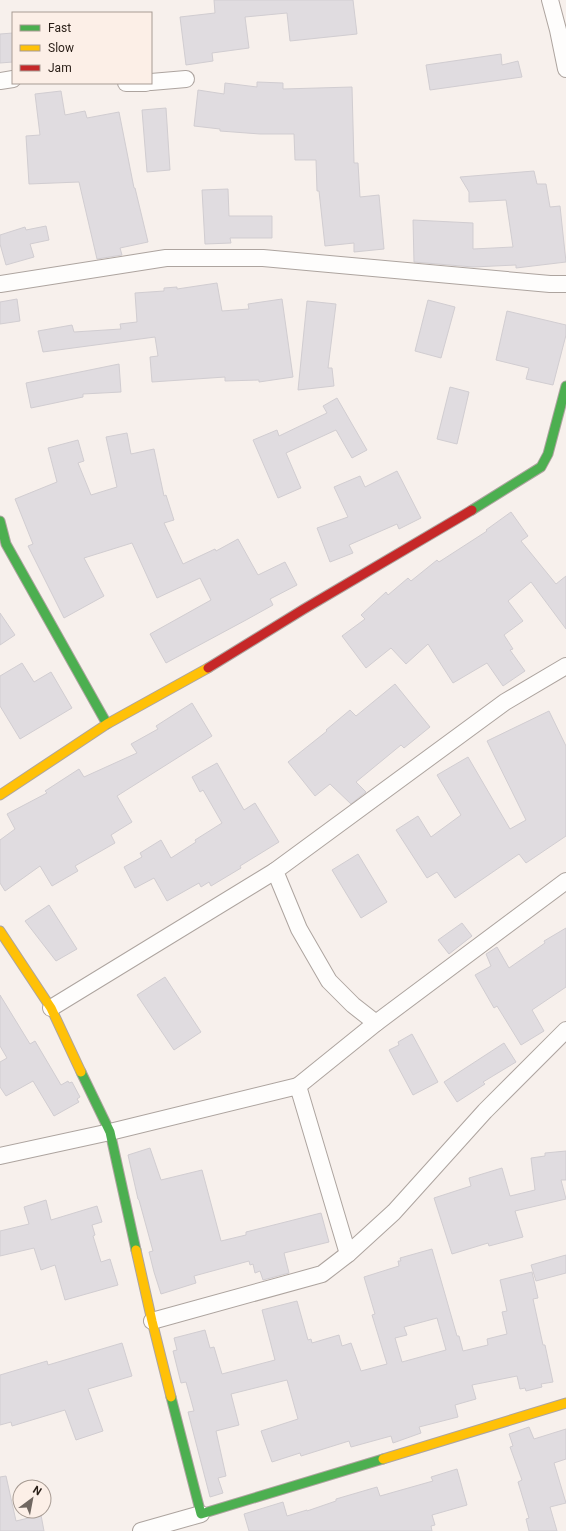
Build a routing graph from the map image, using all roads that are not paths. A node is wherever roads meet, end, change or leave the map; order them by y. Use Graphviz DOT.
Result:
graph roads {
  1 [pos="550,0"];
  2 [pos="566,69"];
  3 [pos="12,79"];
  4 [pos="186,79"];
  5 [pos="0,81"];
  6 [pos="152,82"];
  7 [pos="0,284"];
  8 [pos="566,284"];
  9 [pos="566,386"];
  10 [pos="0,521"];
  11 [pos="566,666"];
  12 [pos="107,724"];
  13 [pos="0,795"];
  14 [pos="275,871"];
  15 [pos="566,881"];
  16 [pos="0,931"];
  17 [pos="51,1008"];
  18 [pos="376,1023"];
  19 [pos="566,1030"];
  20 [pos="298,1086"];
  21 [pos="110,1132"];
  22 [pos="0,1156"];
  23 [pos="348,1254"];
  24 [pos="152,1321"];
  25 [pos="566,1403"];
  26 [pos="201,1514"];
  27 [pos="176,1526"];
  28 [pos="141,1531"];
  1 -- 2 [label="street"];
  3 -- 5 [label="street"];
  4 -- 6 [label="street"];
  7 -- 8 [label="street"];
  9 -- 12 [label="street"];
  10 -- 12 [label="street"];
  11 -- 14 [label="street"];
  12 -- 13 [label="street"];
  14 -- 17 [label="street"];
  14 -- 18 [label="street"];
  15 -- 18 [label="street"];
  16 -- 17 [label="street"];
  17 -- 21 [label="street"];
  18 -- 20 [label="street"];
  19 -- 23 [label="street"];
  20 -- 21 [label="street"];
  20 -- 23 [label="street"];
  21 -- 22 [label="street"];
  21 -- 24 [label="street"];
  23 -- 24 [label="street"];
  24 -- 26 [label="street"];
  25 -- 26 [label="street"];
  26 -- 27 [label="street"];
  27 -- 28 [label="street"];
}
